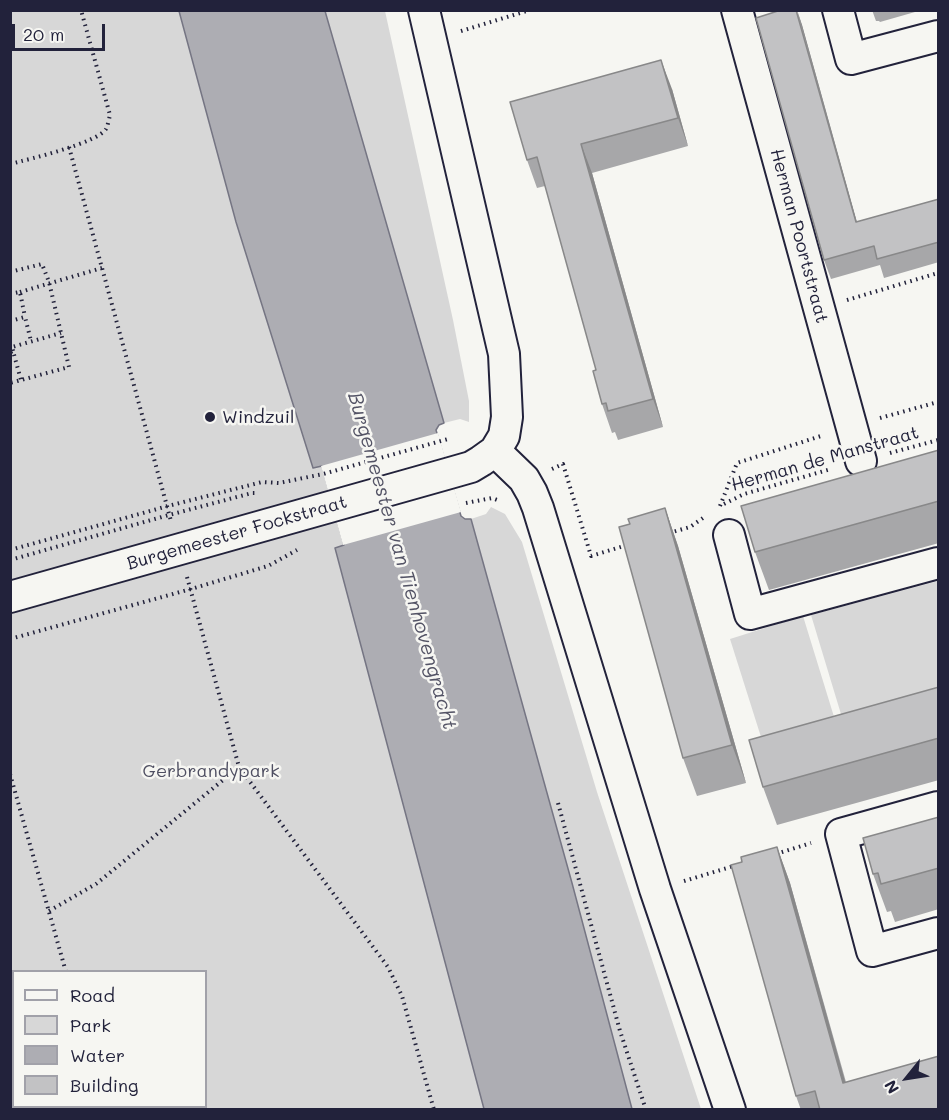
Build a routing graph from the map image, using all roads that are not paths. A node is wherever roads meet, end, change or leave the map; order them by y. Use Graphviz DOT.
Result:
graph roads {
  1 [pos="424,10"];
  2 [pos="737,10"];
  3 [pos="838,10"];
  4 [pos="939,36"];
  5 [pos="495,451"];
  6 [pos="861,461"];
  7 [pos="729,535"];
  8 [pos="939,563"];
  9 [pos="10,597"];
  10 [pos="939,807"];
  11 [pos="939,933"];
  12 [pos="730,1110"];
  1 -- 5 [label="street"];
  2 -- 6 [label="street, Herman Poortstraat"];
  3 -- 4 [label="street"];
  5 -- 9 [label="street, Burgemeester Fockstraat"];
  5 -- 12 [label="street"];
  7 -- 8 [label="street"];
  10 -- 11 [label="street"];
}
